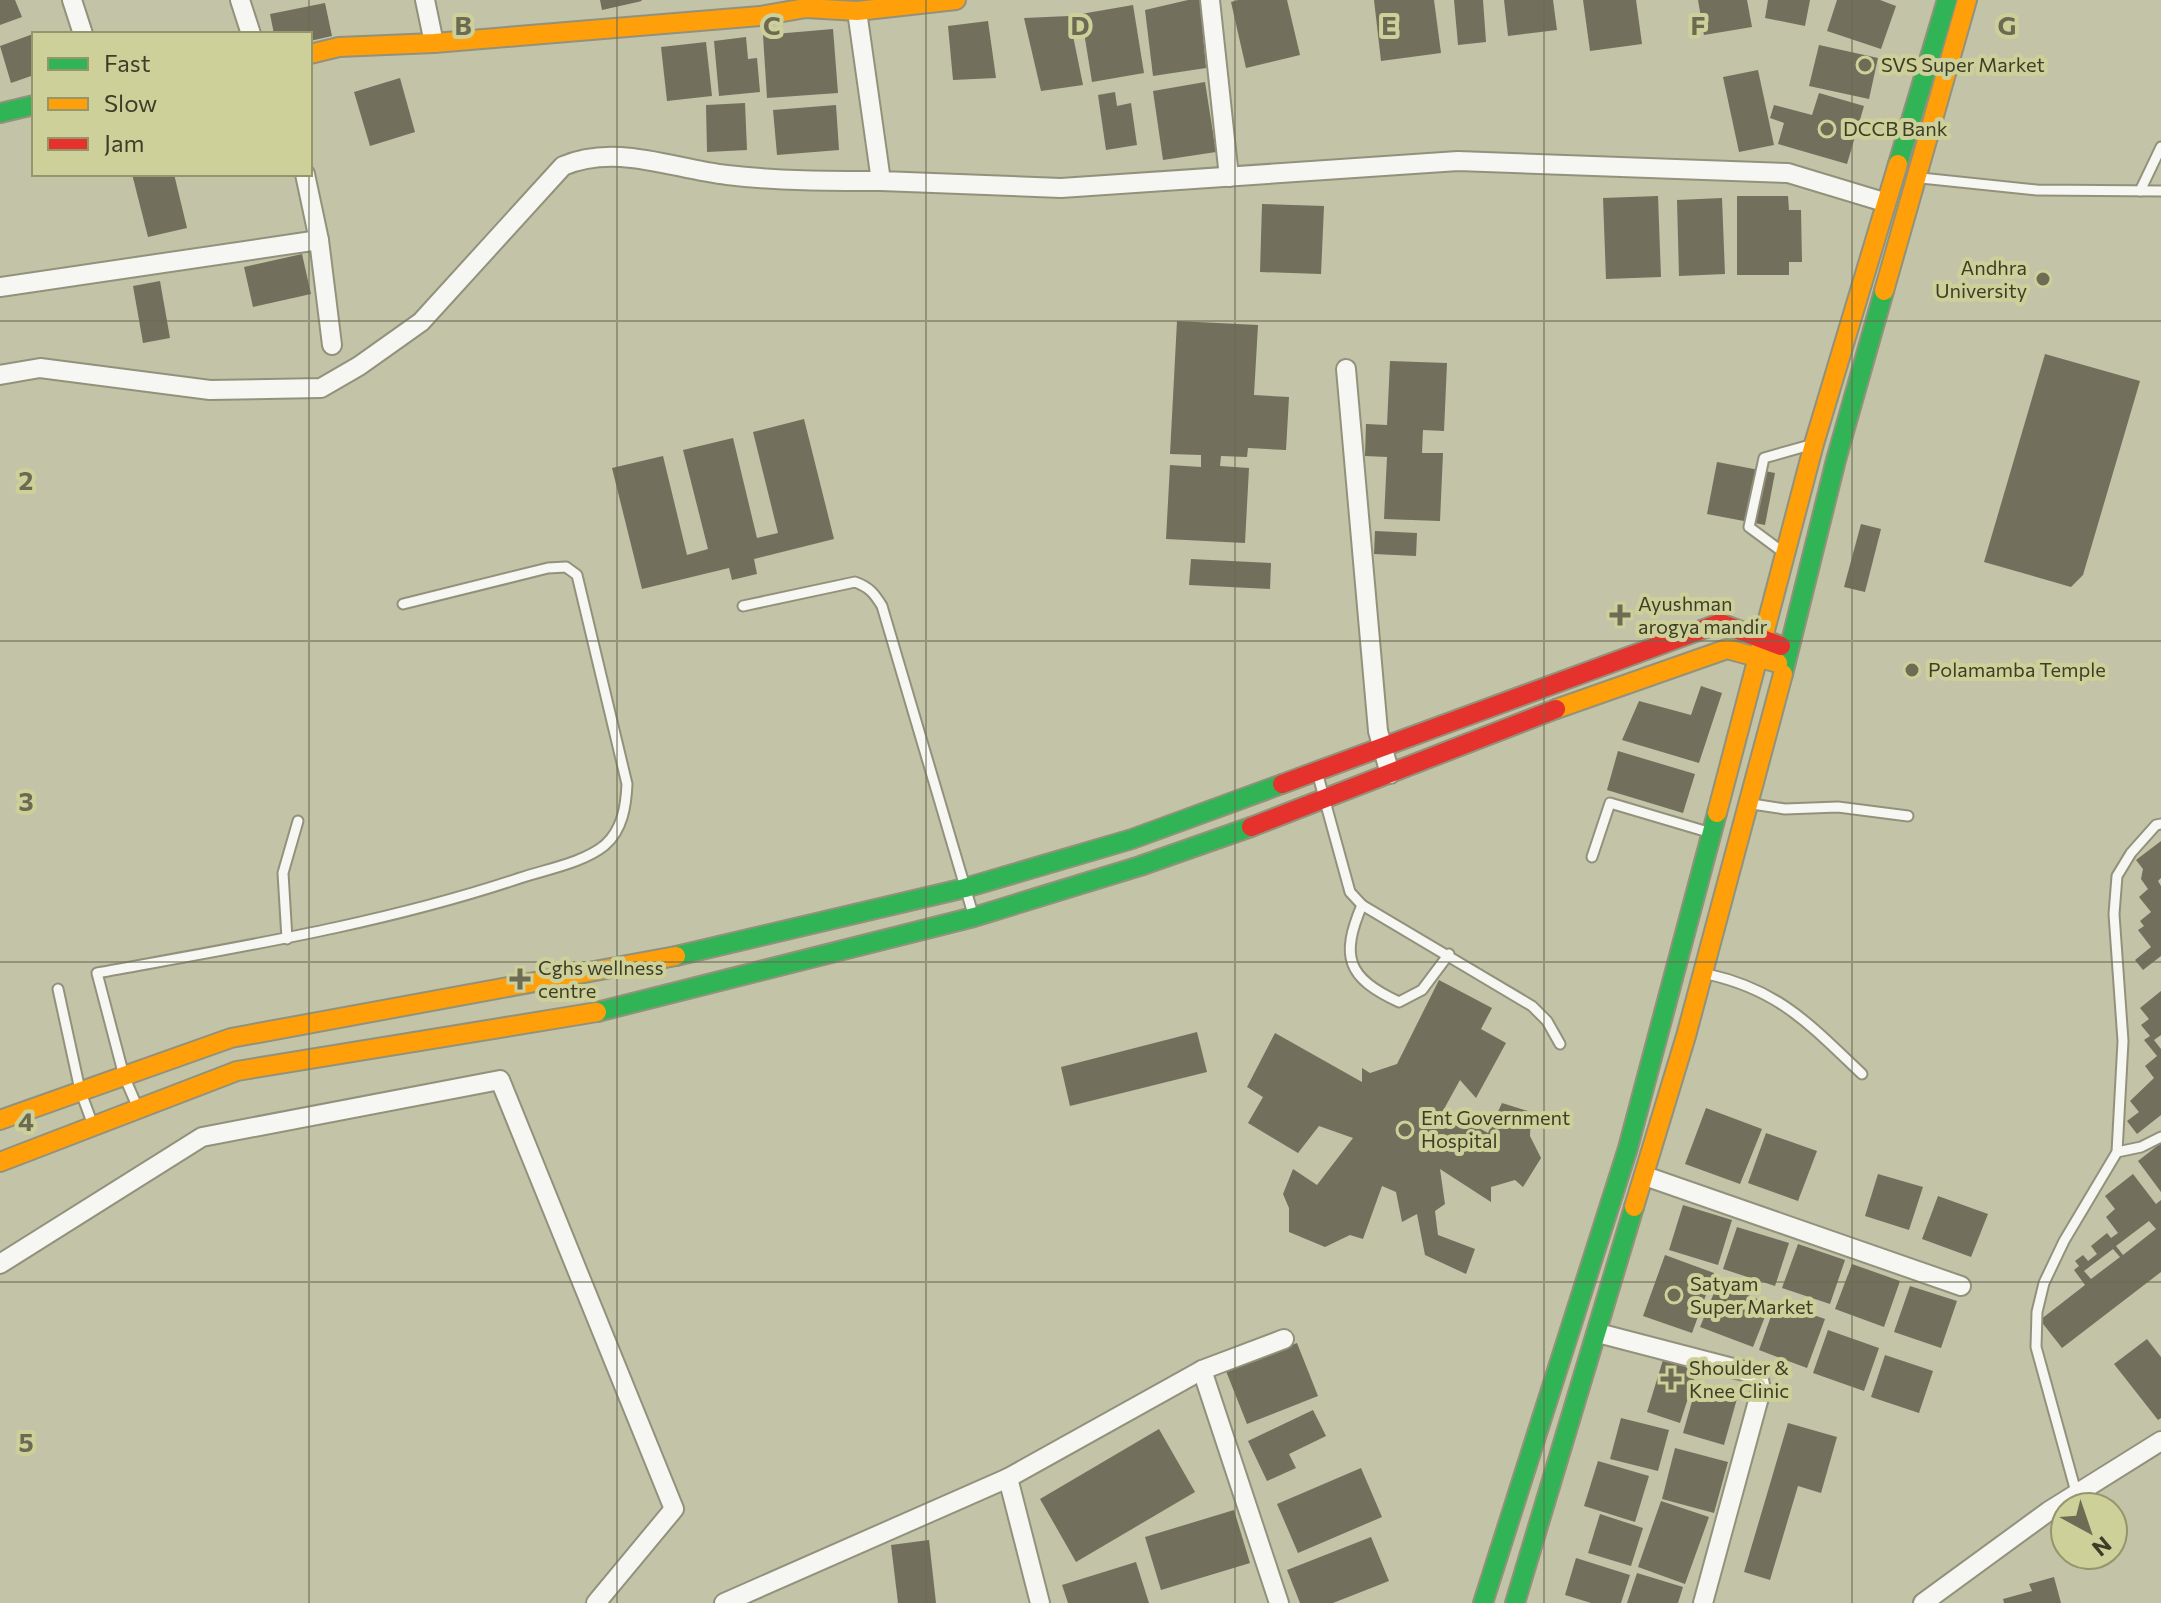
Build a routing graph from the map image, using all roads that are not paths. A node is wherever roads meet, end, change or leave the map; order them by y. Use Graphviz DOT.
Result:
graph roads {
  1 [pos="72,0"];
  2 [pos="240,0"];
  3 [pos="425,0"];
  4 [pos="956,0"];
  5 [pos="1210,0"];
  6 [pos="1947,0"];
  7 [pos="1967,0"];
  8 [pos="805,4"];
  9 [pos="857,11"];
  10 [pos="82,32"];
  11 [pos="250,32"];
  12 [pos="434,43"];
  13 [pos="312,54"];
  14 [pos="32,105"];
  15 [pos="0,113"];
  16 [pos="2161,147"];
  17 [pos="305,176"];
  18 [pos="1229,177"];
  19 [pos="1914,177"];
  20 [pos="881,181"];
  21 [pos="2140,191"];
  22 [pos="2161,191"];
  23 [pos="1884,202"];
  24 [pos="319,240"];
  25 [pos="0,287"];
  26 [pos="332,345"];
  27 [pos="1346,369"];
  28 [pos="0,375"];
  29 [pos="1814,444"];
  30 [pos="1786,555"];
  31 [pos="403,604"];
  32 [pos="743,606"];
  33 [pos="1761,648"];
  34 [pos="1787,657"];
  35 [pos="1592,669"];
  36 [pos="1598,692"];
  37 [pos="1382,748"];
  38 [pos="1317,770"];
  39 [pos="1390,774"];
  40 [pos="1324,801"];
  41 [pos="1750,803"];
  42 [pos="1908,816"];
  43 [pos="298,821"];
  44 [pos="2161,824"];
  45 [pos="1711,833"];
  46 [pos="1592,857"];
  47 [pos="965,888"];
  48 [pos="1362,905"];
  49 [pos="974,917"];
  50 [pos="287,939"];
  51 [pos="1449,954"];
  52 [pos="1704,973"];
  53 [pos="58,989"];
  54 [pos="1560,1044"];
  55 [pos="1862,1074"];
  56 [pos="124,1076"];
  57 [pos="80,1090"];
  58 [pos="138,1109"];
  59 [pos="0,1120"];
  60 [pos="93,1125"];
  61 [pos="2161,1137"];
  62 [pos="2117,1152"];
  63 [pos="0,1162"];
  64 [pos="1645,1176"];
  65 [pos="0,1264"];
  66 [pos="1961,1286"];
  67 [pos="1598,1333"];
  68 [pos="1284,1339"];
  69 [pos="1202,1370"];
  70 [pos="2161,1441"];
  71 [pos="1008,1478"];
  72 [pos="2076,1491"];
  73 [pos="2078,1491"];
  74 [pos="2049,1512"];
  75 [pos="596,1603"];
  76 [pos="724,1603"];
  77 [pos="1040,1603"];
  78 [pos="1279,1603"];
  79 [pos="1483,1603"];
  80 [pos="1515,1603"];
  81 [pos="1703,1603"];
  82 [pos="1923,1603"];
  1 -- 10 [label="street"];
  2 -- 11 [label="street"];
  3 -- 12 [label="street"];
  4 -- 9 [label="street"];
  5 -- 18 [label="street"];
  6 -- 23 [label="street"];
  7 -- 19 [label="street"];
  8 -- 9 [label="street"];
  8 -- 12 [label="street"];
  9 -- 20 [label="street"];
  12 -- 13 [label="street"];
  14 -- 15 [label="street"];
  16 -- 21 [label="lane"];
  17 -- 24 [label="street"];
  18 -- 20 [label="street"];
  18 -- 23 [label="street"];
  19 -- 21 [label="lane"];
  19 -- 34 [label="street"];
  20 -- 28 [label="street"];
  21 -- 22 [label="lane"];
  23 -- 29 [label="street"];
  24 -- 25 [label="street"];
  24 -- 26 [label="street"];
  27 -- 37 [label="street"];
  29 -- 30 [label="street"];
  29 -- 30 [label="lane"];
  30 -- 33 [label="street"];
  31 -- 50 [label="lane"];
  32 -- 47 [label="lane"];
  33 -- 34 [label="street"];
  33 -- 35 [label="street"];
  33 -- 36 [label="street"];
  33 -- 45 [label="street"];
  34 -- 41 [label="street"];
  35 -- 36 [label="street"];
  35 -- 37 [label="street"];
  36 -- 39 [label="street"];
  37 -- 38 [label="street"];
  37 -- 39 [label="street"];
  38 -- 40 [label="lane"];
  38 -- 47 [label="street"];
  39 -- 40 [label="street"];
  40 -- 48 [label="lane"];
  40 -- 49 [label="street"];
  41 -- 42 [label="lane"];
  41 -- 52 [label="street"];
  43 -- 50 [label="lane"];
  44 -- 62 [label="lane"];
  45 -- 46 [label="lane"];
  45 -- 79 [label="street"];
  47 -- 49 [label="lane"];
  47 -- 56 [label="street"];
  48 -- 51 [label="lane"];
  48 -- 51 [label="lane"];
  49 -- 58 [label="street"];
  50 -- 56 [label="lane"];
  51 -- 54 [label="lane"];
  52 -- 55 [label="lane"];
  52 -- 64 [label="street"];
  53 -- 57 [label="lane"];
  56 -- 57 [label="street"];
  56 -- 58 [label="lane"];
  57 -- 59 [label="street"];
  57 -- 60 [label="lane"];
  58 -- 60 [label="street"];
  60 -- 63 [label="street"];
  61 -- 62 [label="lane"];
  62 -- 72 [label="lane"];
  64 -- 66 [label="street"];
  64 -- 67 [label="street"];
  65 -- 75 [label="street"];
  67 -- 80 [label="street"];
  67 -- 81 [label="street"];
  68 -- 69 [label="street"];
  69 -- 71 [label="street"];
  69 -- 78 [label="street"];
  70 -- 73 [label="street"];
  71 -- 76 [label="street"];
  71 -- 77 [label="street"];
  74 -- 82 [label="street"];
}
